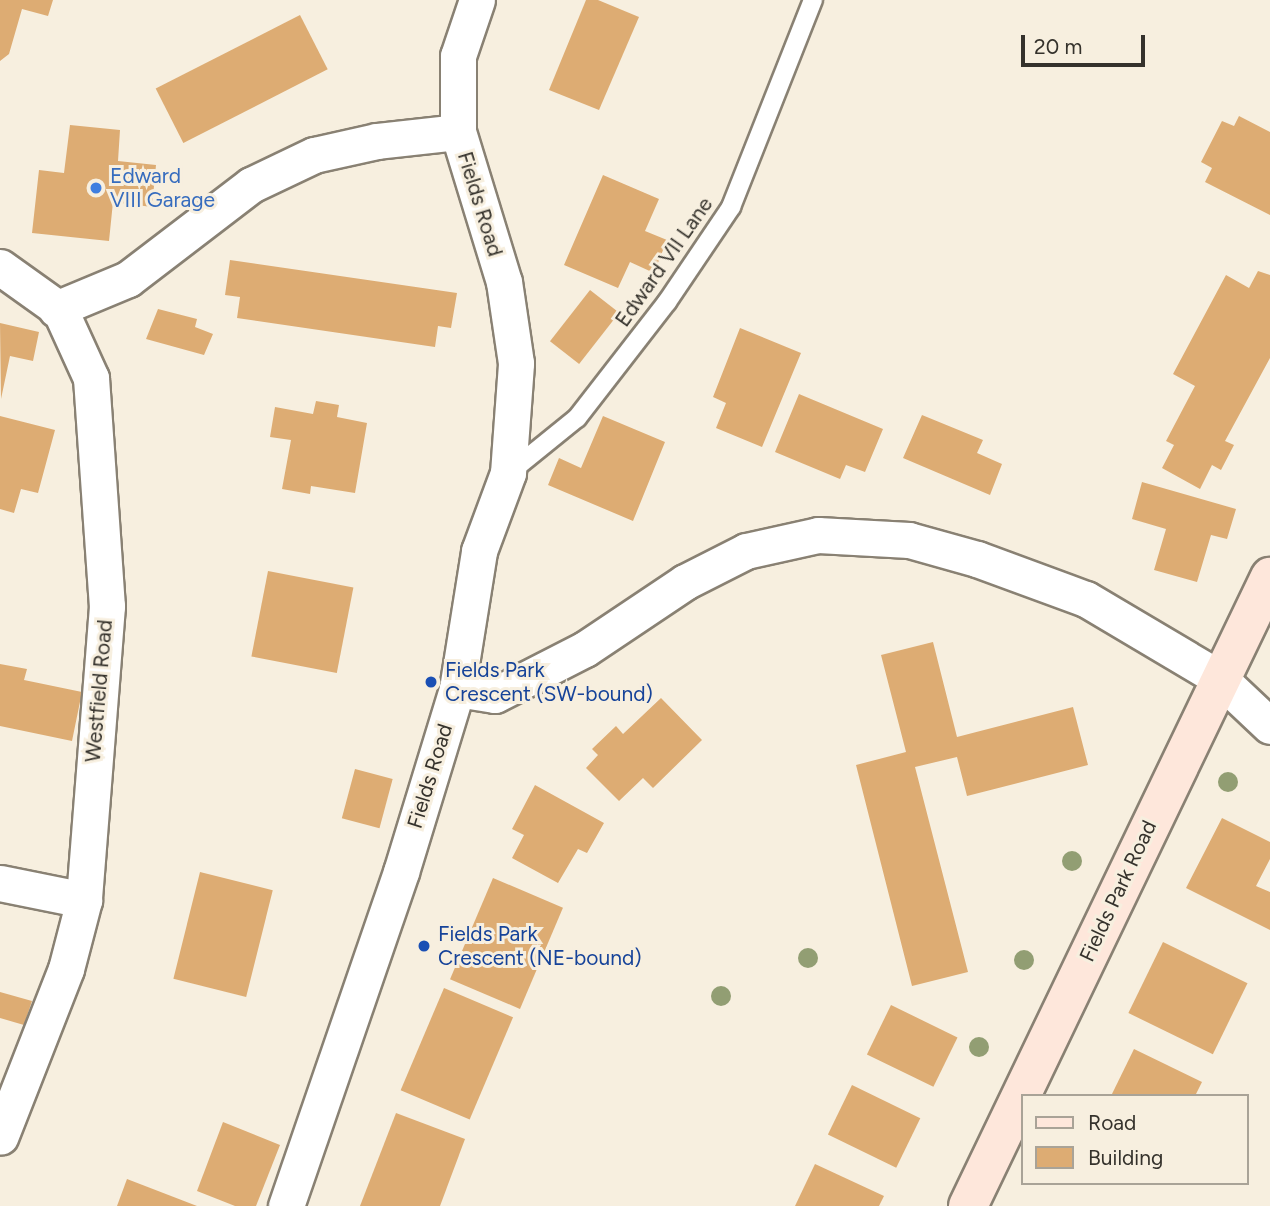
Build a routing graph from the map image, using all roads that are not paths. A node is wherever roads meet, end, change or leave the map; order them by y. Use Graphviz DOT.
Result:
graph roads {
  1 [pos="477,0"];
  2 [pos="813,0"];
  3 [pos="458,132"];
  4 [pos="0,267"];
  5 [pos="56,309"];
  6 [pos="509,473"];
  7 [pos="1270,577"];
  8 [pos="1219,678"];
  9 [pos="457,689"];
  10 [pos="1270,726"];
  11 [pos="0,883"];
  12 [pos="84,900"];
  13 [pos="1021,1094"];
  14 [pos="1021,1095"];
  15 [pos="0,1137"];
  16 [pos="286,1206"];
  17 [pos="968,1206"];
  1 -- 3 [label="street, Fields Road"];
  2 -- 6 [label="lane, Edward VII Lane"];
  3 -- 5 [label="street"];
  3 -- 6 [label="street, Fields Road"];
  4 -- 5 [label="street, Westfield Road"];
  5 -- 12 [label="street, Westfield Road"];
  6 -- 9 [label="street, Fields Road"];
  7 -- 8 [label="main road, Fields Park Road"];
  8 -- 9 [label="street"];
  8 -- 10 [label="street"];
  8 -- 13 [label="main road, Fields Park Road"];
  9 -- 16 [label="street, Fields Road"];
  11 -- 12 [label="street"];
  12 -- 15 [label="street, Westfield Road"];
  14 -- 17 [label="main road, Fields Park Road"];
}
